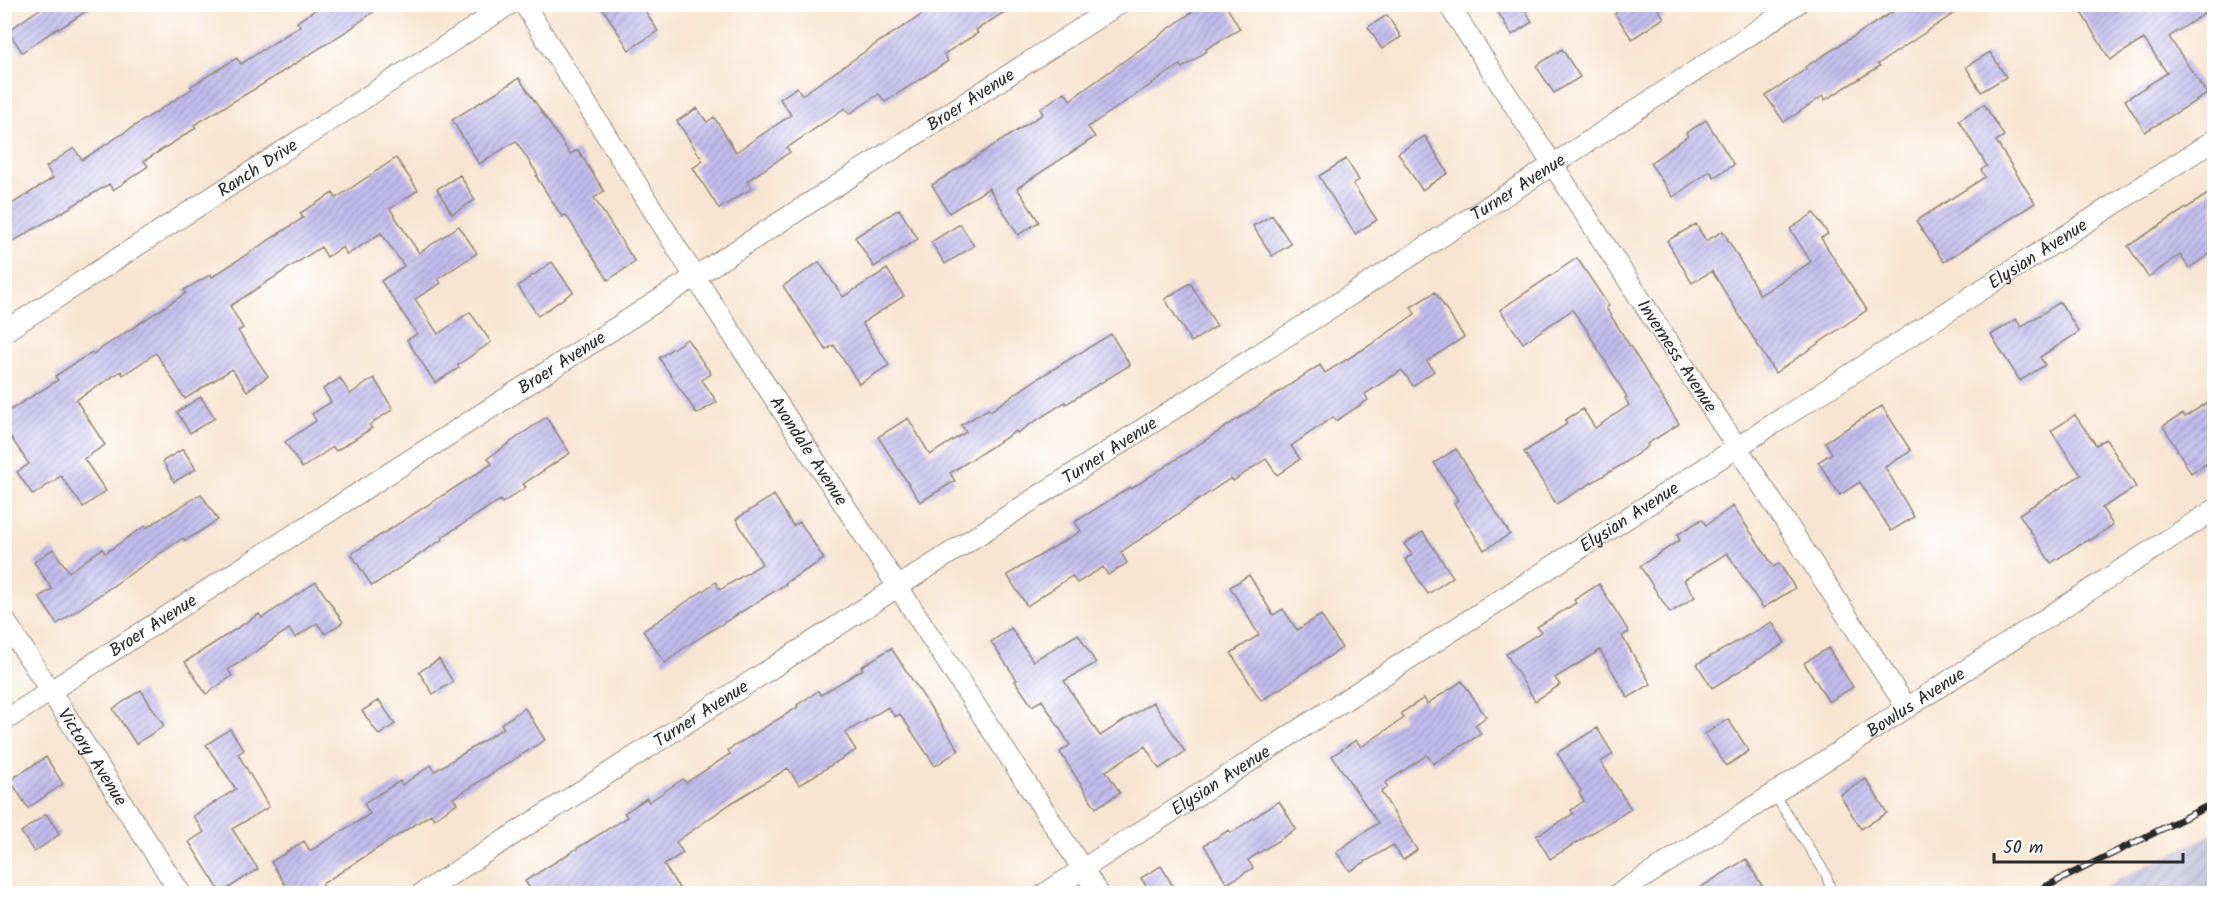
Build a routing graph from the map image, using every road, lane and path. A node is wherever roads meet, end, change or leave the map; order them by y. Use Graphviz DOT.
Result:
graph roads {
  1 [pos="510,4"];
  2 [pos="524,4"];
  3 [pos="1119,4"];
  4 [pos="1448,4"];
  5 [pos="1797,4"];
  6 [pos="2214,140"];
  7 [pos="1554,164"];
  8 [pos="695,277"];
  9 [pos="4,332"];
  10 [pos="1737,447"];
  11 [pos="2214,510"];
  12 [pos="897,587"];
  13 [pos="4,619"];
  14 [pos="50,691"];
  15 [pos="1907,708"];
  16 [pos="4,721"];
  17 [pos="1774,794"];
  18 [pos="1083,868"];
  19 [pos="181,894"];
  20 [pos="421,894"];
  21 [pos="1044,894"];
  22 [pos="1099,894"];
  23 [pos="1617,894"];
  24 [pos="1832,894"];
  1 -- 9 [label="street, Ranch Drive"];
  2 -- 8 [label="street, Avondale Avenue"];
  3 -- 8 [label="street, Broer Avenue"];
  4 -- 7 [label="street, Inverness Avenue"];
  5 -- 7 [label="street, Turner Avenue"];
  6 -- 10 [label="street, Elysian Avenue"];
  7 -- 10 [label="street, Inverness Avenue"];
  7 -- 12 [label="street, Turner Avenue"];
  8 -- 12 [label="street, Avondale Avenue"];
  8 -- 14 [label="street, Broer Avenue"];
  10 -- 15 [label="street, Inverness Avenue"];
  10 -- 18 [label="street, Elysian Avenue"];
  11 -- 15 [label="street, Bowlus Avenue"];
  12 -- 18 [label="street, Avondale Avenue"];
  12 -- 20 [label="street, Turner Avenue"];
  13 -- 14 [label="street, Victory Avenue"];
  14 -- 16 [label="street, Broer Avenue"];
  14 -- 19 [label="street, Victory Avenue"];
  15 -- 17 [label="street, Bowlus Avenue"];
  17 -- 23 [label="street, Bowlus Avenue"];
  17 -- 24 [label="lane"];
  18 -- 21 [label="street, Elysian Avenue"];
  18 -- 22 [label="street, Avondale Avenue"];
}
